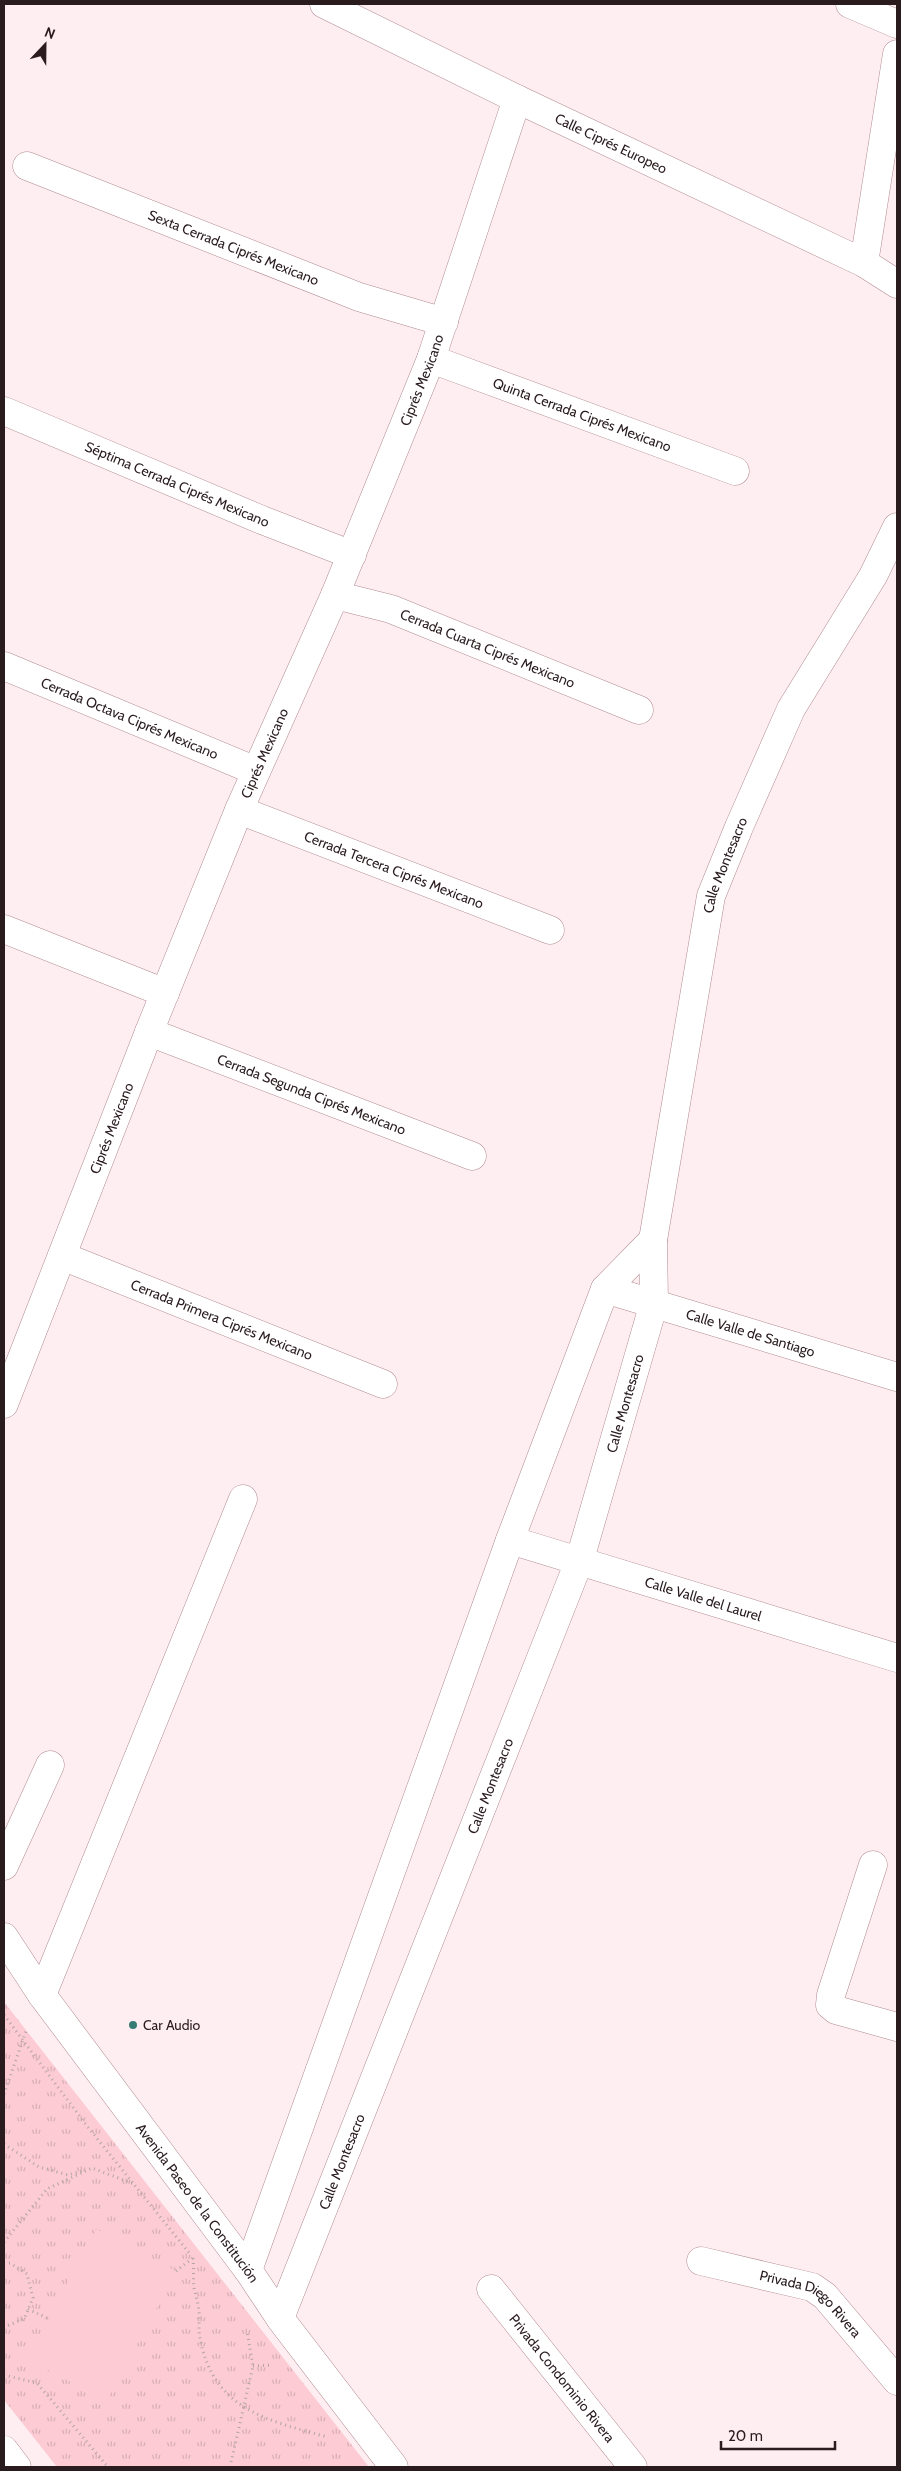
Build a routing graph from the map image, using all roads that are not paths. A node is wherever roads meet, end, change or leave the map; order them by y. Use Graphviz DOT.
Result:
graph roads {
  1 [pos="324,4"];
  2 [pos="850,4"];
  3 [pos="897,24"];
  4 [pos="897,54"];
  5 [pos="517,99"];
  6 [pos="28,166"];
  7 [pos="864,263"];
  8 [pos="897,284"];
  9 [pos="444,322"];
  10 [pos="431,359"];
  11 [pos="4,412"];
  12 [pos="735,471"];
  13 [pos="897,527"];
  14 [pos="352,555"];
  15 [pos="334,595"];
  16 [pos="4,666"];
  17 [pos="639,710"];
  18 [pos="256,771"];
  19 [pos="239,810"];
  20 [pos="4,929"];
  21 [pos="550,930"];
  22 [pos="165,993"];
  23 [pos="149,1032"];
  24 [pos="472,1156"];
  25 [pos="653,1240"];
  26 [pos="62,1256"];
  27 [pos="605,1289"];
  28 [pos="654,1302"];
  29 [pos="896,1371"];
  30 [pos="383,1384"];
  31 [pos="4,1404"];
  32 [pos="243,1499"];
  33 [pos="510,1540"];
  34 [pos="580,1560"];
  35 [pos="897,1658"];
  36 [pos="50,1765"];
  37 [pos="874,1865"];
  38 [pos="4,1866"];
  39 [pos="4,1937"];
  40 [pos="42,1995"];
  41 [pos="897,2027"];
  42 [pos="701,2261"];
  43 [pos="248,2270"];
  44 [pos="491,2289"];
  45 [pos="280,2318"];
  46 [pos="897,2381"];
  47 [pos="4,2450"];
  48 [pos="17,2467"];
  49 [pos="394,2467"];
  50 [pos="633,2467"];
  1 -- 5 [label="street, Calle Ciprés Europeo"];
  2 -- 3 [label="street"];
  4 -- 7 [label="street"];
  5 -- 7 [label="street, Calle Ciprés Europeo"];
  5 -- 9 [label="street, Ciprés Mexicano"];
  6 -- 9 [label="street, Sexta Cerrada Ciprés Mexicano"];
  7 -- 8 [label="street, Calle Ciprés Europeo"];
  9 -- 10 [label="street, Ciprés Mexicano"];
  10 -- 12 [label="street, Quinta Cerrada Ciprés Mexicano"];
  10 -- 14 [label="street, Ciprés Mexicano"];
  11 -- 14 [label="street, Séptima Cerrada Ciprés Mexicano"];
  13 -- 25 [label="street, Calle Montesacro"];
  14 -- 15 [label="street, Ciprés Mexicano"];
  15 -- 17 [label="street, Cerrada Cuarta Ciprés Mexicano"];
  15 -- 18 [label="street, Ciprés Mexicano"];
  16 -- 18 [label="street, Cerrada Octava Ciprés Mexicano"];
  18 -- 19 [label="street, Ciprés Mexicano"];
  19 -- 21 [label="street, Cerrada Tercera Ciprés Mexicano"];
  19 -- 22 [label="street, Ciprés Mexicano"];
  20 -- 22 [label="street"];
  22 -- 23 [label="street, Ciprés Mexicano"];
  23 -- 24 [label="street, Cerrada Segunda Ciprés Mexicano"];
  23 -- 26 [label="street, Ciprés Mexicano"];
  25 -- 27 [label="street"];
  25 -- 28 [label="street, Calle Montesacro"];
  26 -- 30 [label="street, Cerrada Primera Ciprés Mexicano"];
  26 -- 31 [label="street, Ciprés Mexicano"];
  27 -- 28 [label="street, Calle Valle de Santiago"];
  27 -- 33 [label="street"];
  28 -- 29 [label="street, Calle Valle de Santiago"];
  28 -- 34 [label="street, Calle Montesacro"];
  32 -- 40 [label="street"];
  33 -- 34 [label="street, Calle Valle del Laurel"];
  33 -- 43 [label="street"];
  34 -- 35 [label="street, Calle Valle del Laurel"];
  34 -- 45 [label="street, Calle Montesacro"];
  36 -- 38 [label="street"];
  37 -- 41 [label="street"];
  39 -- 40 [label="street, Avenida Paseo de la Constitución"];
  40 -- 43 [label="street, Avenida Paseo de la Constitución"];
  42 -- 46 [label="street, Privada Diego Rivera"];
  43 -- 45 [label="street, Avenida Paseo de la Constitución"];
  44 -- 50 [label="street, Privada Condominio Rivera"];
  45 -- 49 [label="street, Avenida Paseo de la Constitución"];
  47 -- 48 [label="street"];
}
